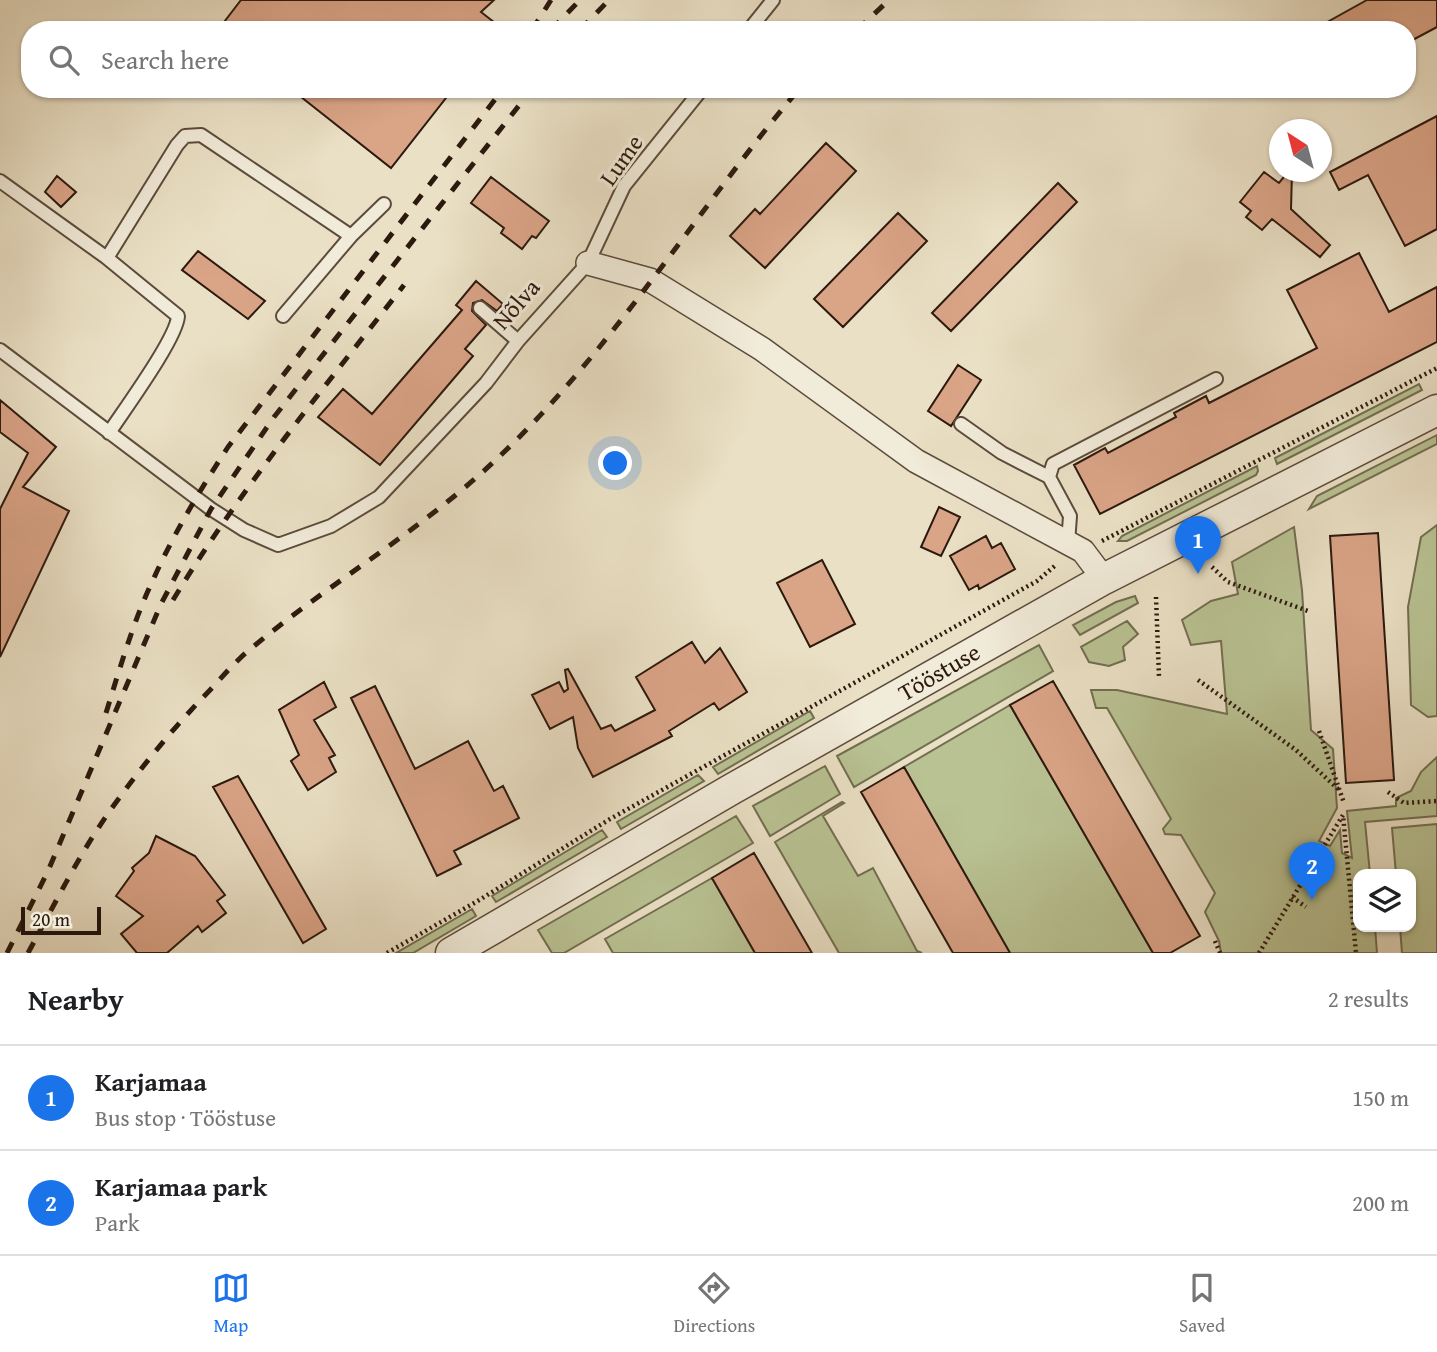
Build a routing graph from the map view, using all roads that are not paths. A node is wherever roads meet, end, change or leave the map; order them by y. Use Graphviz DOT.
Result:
graph roads {
  1 [pos="773,0"];
  2 [pos="756,21"];
  3 [pos="695,98"];
  4 [pos="0,181"];
  5 [pos="384,204"];
  6 [pos="351,236"];
  7 [pos="107,258"];
  8 [pos="587,263"];
  9 [pos="480,308"];
  10 [pos="283,316"];
  11 [pos="518,341"];
  12 [pos="0,350"];
  13 [pos="1216,379"];
  14 [pos="1437,410"];
  15 [pos="961,424"];
  16 [pos="109,433"];
  17 [pos="1049,477"];
  18 [pos="1069,544"];
  19 [pos="1104,579"];
  20 [pos="451,953"];
  1 -- 2 [label="lane"];
  3 -- 8 [label="lane, Lume"];
  4 -- 7 [label="lane"];
  5 -- 6 [label="lane"];
  6 -- 7 [label="lane"];
  6 -- 10 [label="lane"];
  7 -- 16 [label="lane"];
  8 -- 11 [label="lane, Nõlva"];
  8 -- 18 [label="street"];
  9 -- 11 [label="lane"];
  11 -- 16 [label="lane, Nõlva"];
  12 -- 16 [label="lane, Nõlva"];
  13 -- 17 [label="lane"];
  14 -- 19 [label="street, Tööstuse"];
  15 -- 17 [label="lane"];
  17 -- 18 [label="lane"];
  18 -- 19 [label="street"];
  19 -- 20 [label="street, Tööstuse"];
}
